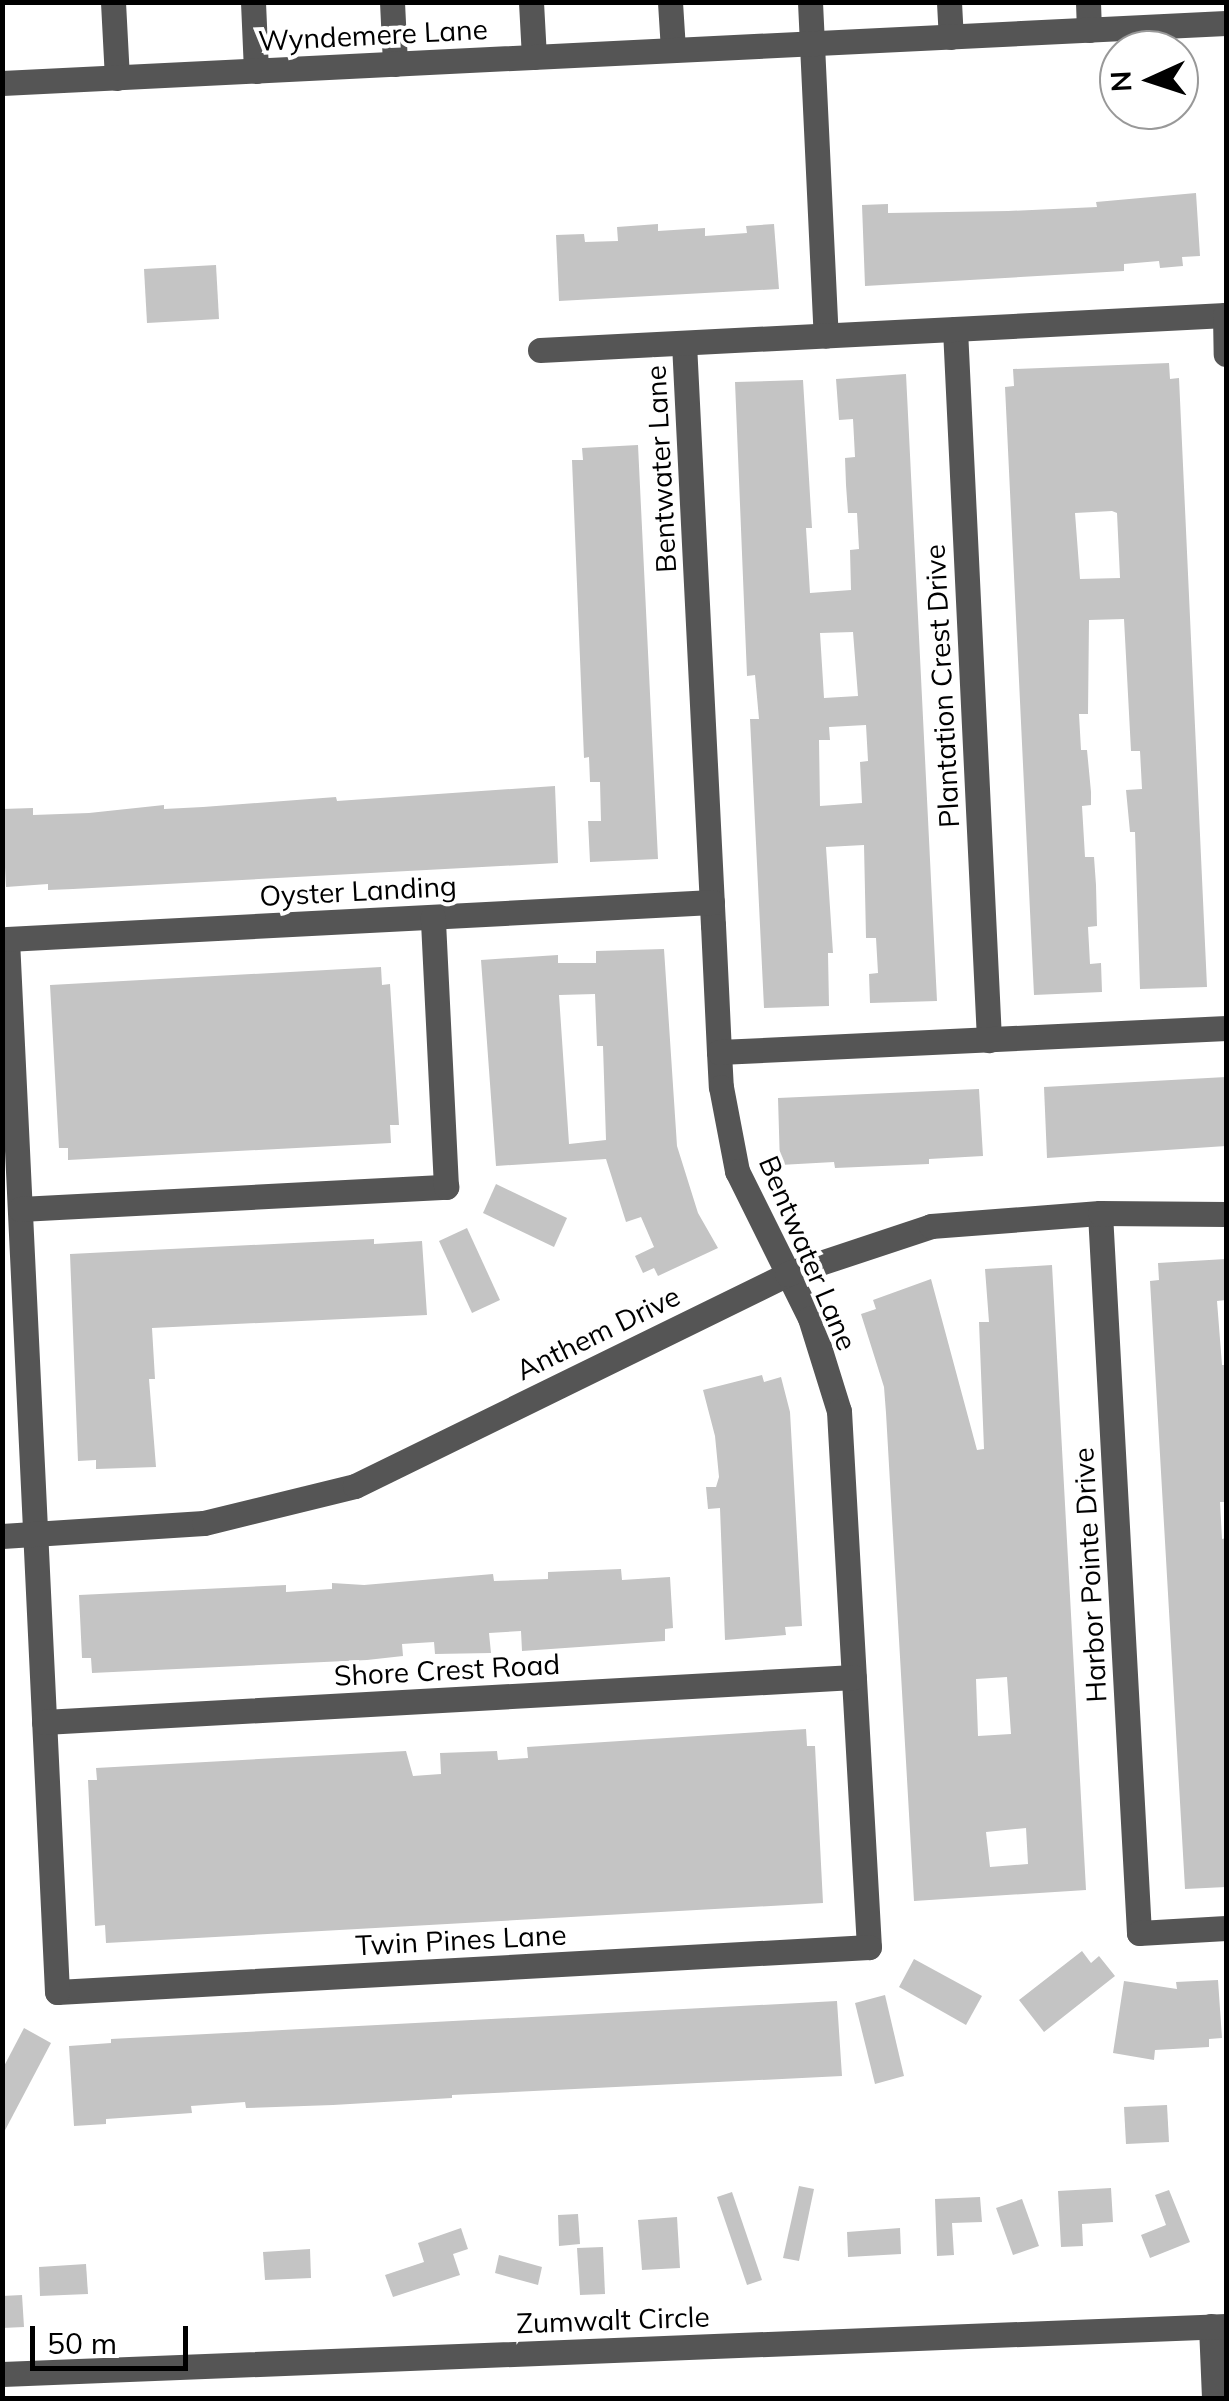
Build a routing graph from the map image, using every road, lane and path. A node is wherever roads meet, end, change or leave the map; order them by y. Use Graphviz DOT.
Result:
graph roads {
  1 [pos="113,2"];
  2 [pos="252,2"];
  3 [pos="392,2"];
  4 [pos="531,2"];
  5 [pos="670,2"];
  6 [pos="810,2"];
  7 [pos="949,2"];
  8 [pos="1088,2"];
  9 [pos="1226,23"];
  10 [pos="1089,30"];
  11 [pos="951,36"];
  12 [pos="812,44"];
  13 [pos="673,50"];
  14 [pos="534,57"];
  15 [pos="395,64"];
  16 [pos="256,71"];
  17 [pos="117,78"];
  18 [pos="2,83"];
  19 [pos="1224,315"];
  20 [pos="955,329"];
  21 [pos="826,336"];
  22 [pos="684,343"];
  23 [pos="540,350"];
  24 [pos="1226,354"];
  25 [pos="712,902"];
  26 [pos="433,917"];
  27 [pos="1226,1028"];
  28 [pos="989,1040"];
  29 [pos="719,1052"];
  30 [pos="20,1209"];
  31 [pos="1100,1213"];
  32 [pos="1226,1214"];
  33 [pos="788,1274"];
  34 [pos="35,1534"];
  35 [pos="2,1536"];
  36 [pos="854,1678"];
  37 [pos="44,1722"];
  38 [pos="1226,1928"];
  39 [pos="869,1948"];
  40 [pos="1219,2326"];
  41 [pos="2,2374"];
  42 [pos="1214,2398"];
  1 -- 17 [label="street"];
  2 -- 16 [label="street"];
  3 -- 15 [label="street"];
  4 -- 14 [label="street"];
  5 -- 13 [label="street"];
  6 -- 12 [label="street"];
  7 -- 11 [label="street"];
  8 -- 10 [label="street"];
  9 -- 10 [label="street, Wyndemere Lane"];
  10 -- 11 [label="street, Wyndemere Lane"];
  11 -- 12 [label="street, Wyndemere Lane"];
  12 -- 13 [label="street, Wyndemere Lane"];
  12 -- 21 [label="street"];
  13 -- 14 [label="street, Wyndemere Lane"];
  14 -- 15 [label="street, Wyndemere Lane"];
  15 -- 16 [label="street, Wyndemere Lane"];
  16 -- 17 [label="street, Wyndemere Lane"];
  17 -- 18 [label="street, Wyndemere Lane"];
  19 -- 20 [label="street"];
  19 -- 24 [label="street"];
  20 -- 21 [label="street"];
  20 -- 28 [label="street, Plantation Crest Drive"];
  21 -- 22 [label="street"];
  22 -- 23 [label="street"];
  22 -- 25 [label="street, Bentwater Lane"];
  25 -- 26 [label="street, Oyster Landing"];
  25 -- 29 [label="street, Bentwater Lane"];
  26 -- 30 [label="street, Oyster Landing"];
  26 -- 30 [label="street"];
  27 -- 28 [label="street"];
  28 -- 29 [label="street"];
  29 -- 33 [label="street, Bentwater Lane"];
  30 -- 34 [label="street"];
  31 -- 32 [label="street, Anthem Drive"];
  31 -- 33 [label="street, Anthem Drive"];
  31 -- 38 [label="street, Harbor Pointe Drive"];
  33 -- 34 [label="street, Anthem Drive"];
  33 -- 36 [label="street, Bentwater Lane"];
  34 -- 35 [label="street, Anthem Drive"];
  34 -- 37 [label="street"];
  36 -- 37 [label="street, Shore Crest Road"];
  36 -- 39 [label="street, Bentwater Lane"];
  37 -- 39 [label="street, Twin Pines Lane"];
  40 -- 41 [label="street, Zumwalt Circle"];
  40 -- 42 [label="street"];
}
